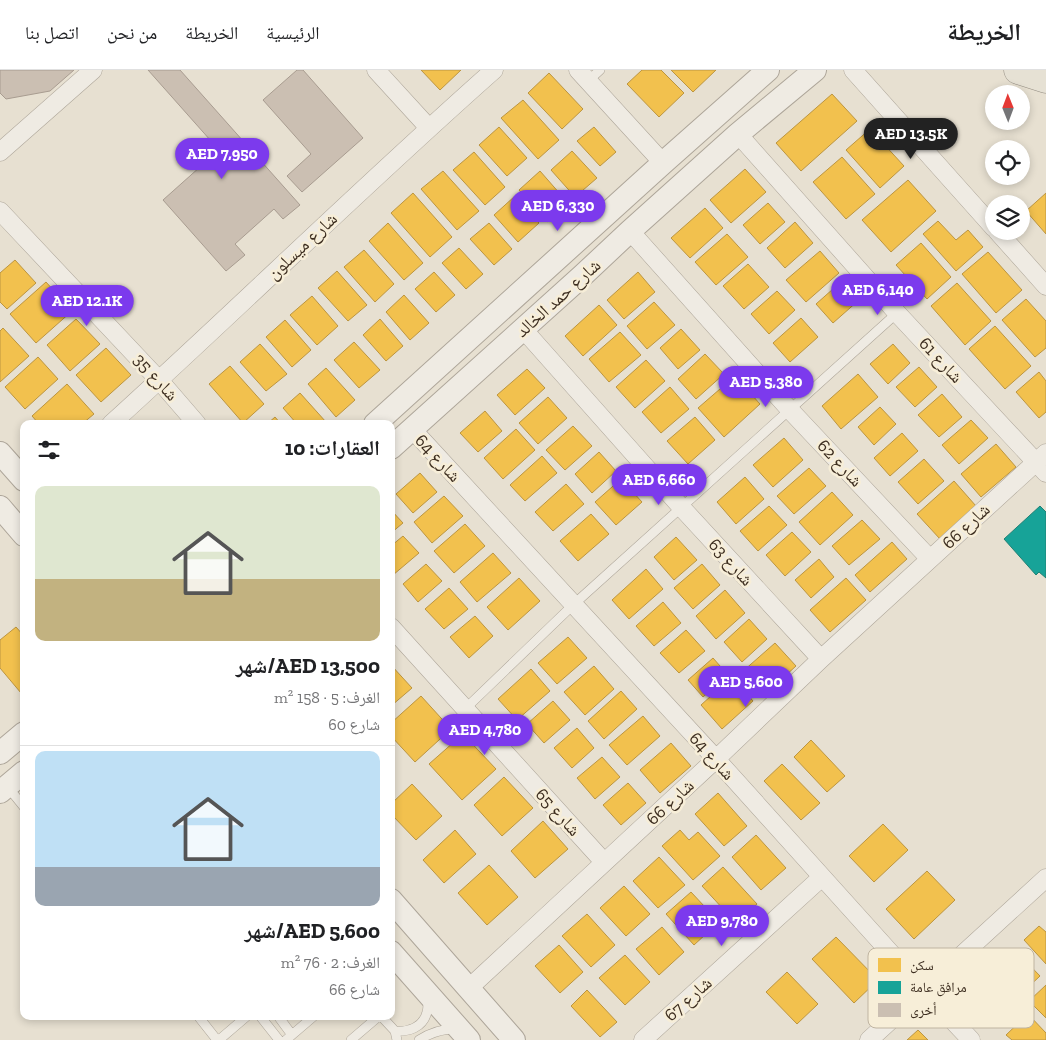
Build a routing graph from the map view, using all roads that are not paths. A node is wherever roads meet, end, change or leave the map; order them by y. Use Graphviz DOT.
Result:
graph roads {
  1 [pos="92,70"];
  2 [pos="376,70"];
  3 [pos="494,70"];
  4 [pos="768,70"];
  5 [pos="815,70"];
  6 [pos="853,70"];
  7 [pos="1018,70"];
  8 [pos="589,74"];
  9 [pos="1046,79"];
  10 [pos="429,128"];
  11 [pos="738,134"];
  12 [pos="0,152"];
  13 [pos="663,163"];
  14 [pos="985,218"];
  15 [pos="3,221"];
  16 [pos="630,231"];
  17 [pos="1005,240"];
  18 [pos="561,255"];
  19 [pos="582,276"];
  20 [pos="534,281"];
  21 [pos="1046,286"];
  22 [pos="550,305"];
  23 [pos="897,314"];
  24 [pos="524,329"];
  25 [pos="160,380"];
  26 [pos="790,410"];
  27 [pos="116,420"];
  28 [pos="194,420"];
  29 [pos="379,420"];
  30 [pos="412,429"];
  31 [pos="395,444"];
  32 [pos="0,453"];
  33 [pos="1043,463"];
  34 [pos="20,476"];
  35 [pos="682,508"];
  36 [pos="1,511"];
  37 [pos="20,530"];
  38 [pos="930,559"];
  39 [pos="573,605"];
  40 [pos="395,631"];
  41 [pos="820,660"];
  42 [pos="465,709"];
  43 [pos="20,736"];
  44 [pos="0,753"];
  45 [pos="716,759"];
  46 [pos="10,784"];
  47 [pos="20,800"];
  48 [pos="604,862"];
  49 [pos="822,877"];
  50 [pos="1046,878"];
  51 [pos="395,905"];
  52 [pos="886,948"];
  53 [pos="970,948"];
  54 [pos="395,957"];
  55 [pos="469,988"];
  56 [pos="429,995"];
  57 [pos="201,1020"];
  58 [pos="243,1020"];
  59 [pos="263,1020"];
  60 [pos="280,1020"];
  61 [pos="309,1020"];
  62 [pos="375,1020"];
  63 [pos="383,1020"];
  64 [pos="882,1028"];
  65 [pos="960,1028"];
  66 [pos="464,1034"];
  67 [pos="396,1036"];
  68 [pos="289,1037"];
  69 [pos="218,1040"];
  70 [pos="279,1040"];
  71 [pos="351,1040"];
  72 [pos="420,1040"];
  73 [pos="514,1040"];
  74 [pos="643,1040"];
  75 [pos="869,1040"];
  76 [pos="971,1040"];
  1 -- 12 [label="street"];
  2 -- 10 [label="street"];
  3 -- 10 [label="street, شارع ميسلون"];
  4 -- 13 [label="street, شارع حمد الخالد"];
  5 -- 11 [label="street, شارع حمد الخالد"];
  6 -- 14 [label="street"];
  7 -- 9 [label="main road"];
  8 -- 13 [label="street"];
  10 -- 25 [label="street, شارع ميسلون"];
  11 -- 16 [label="street, شارع حمد الخالد"];
  11 -- 23 [label="street, شارع 61"];
  13 -- 18 [label="street, شارع حمد الخالد"];
  15 -- 25 [label="street, شارع 35"];
  16 -- 19 [label="street, شارع حمد الخالد"];
  16 -- 26 [label="street, شارع 62"];
  17 -- 21 [label="street"];
  18 -- 19 [label="street"];
  18 -- 20 [label="street, شارع حمد الخالد"];
  19 -- 22 [label="street, شارع حمد الخالد"];
  20 -- 22 [label="street"];
  20 -- 29 [label="street, شارع حمد الخالد"];
  22 -- 24 [label="street, شارع حمد الخالد"];
  23 -- 26 [label="lane"];
  23 -- 33 [label="street, شارع 61"];
  24 -- 30 [label="street, شارع حمد الخالد"];
  24 -- 35 [label="street, شارع 63"];
  25 -- 27 [label="street, شارع ميسلون"];
  25 -- 28 [label="street, شارع 35"];
  26 -- 35 [label="lane"];
  26 -- 38 [label="street, شارع 62"];
  30 -- 31 [label="street, شارع حمد الخالد"];
  30 -- 39 [label="street, شارع 64"];
  32 -- 34 [label="street"];
  33 -- 38 [label="street, شارع 66"];
  35 -- 39 [label="lane"];
  35 -- 41 [label="street, شارع 63"];
  36 -- 37 [label="street"];
  38 -- 41 [label="street, شارع 66"];
  39 -- 42 [label="lane"];
  39 -- 45 [label="street, شارع 64"];
  40 -- 42 [label="street, شارع 65"];
  41 -- 45 [label="street, شارع 66"];
  42 -- 48 [label="street, شارع 65"];
  43 -- 44 [label="street"];
  45 -- 48 [label="street, شارع 66"];
  45 -- 49 [label="street, شارع 64"];
  46 -- 47 [label="lane"];
  48 -- 55 [label="street, شارع 66"];
  49 -- 52 [label="street, شارع 64"];
  49 -- 74 [label="street, شارع 67"];
  50 -- 53 [label="street"];
  51 -- 55 [label="street"];
  54 -- 56 [label="street"];
  55 -- 73 [label="street"];
  56 -- 66 [label="street"];
  56 -- 67 [label="lane"];
  57 -- 69 [label="lane"];
  58 -- 69 [label="lane"];
  59 -- 70 [label="lane"];
  60 -- 68 [label="lane"];
  61 -- 68 [label="lane"];
  62 -- 71 [label="lane"];
  63 -- 67 [label="lane"];
  64 -- 75 [label="street"];
  65 -- 76 [label="street, شارع 64"];
  66 -- 72 [label="lane"];
}
